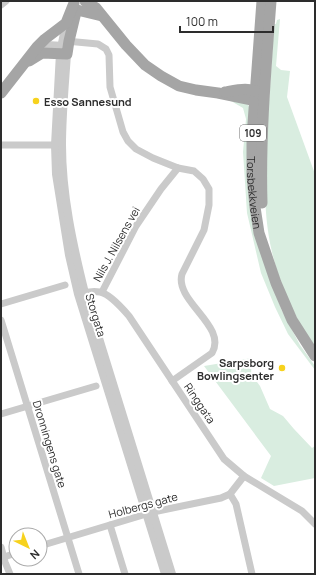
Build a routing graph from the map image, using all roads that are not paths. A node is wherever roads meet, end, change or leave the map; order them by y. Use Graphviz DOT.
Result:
graph roads {
  1 [pos="6,1"];
  2 [pos="262,1"];
  3 [pos="272,1"];
  4 [pos="78,4"];
  5 [pos="1,5"];
  6 [pos="66,23"];
  7 [pos="64,47"];
  8 [pos="37,48"];
  9 [pos="24,65"];
  10 [pos="1,93"];
  11 [pos="258,96"];
  12 [pos="1,145"];
  13 [pos="59,145"];
  14 [pos="178,168"];
  15 [pos="65,285"];
  16 [pos="102,292"];
  17 [pos="81,293"];
  18 [pos="1,304"];
  19 [pos="1,320"];
  20 [pos="4,337"];
  21 [pos="315,356"];
  22 [pos="172,381"];
  23 [pos="96,386"];
  24 [pos="27,406"];
  25 [pos="1,414"];
  26 [pos="244,476"];
  27 [pos="230,494"];
  28 [pos="150,513"];
  29 [pos="315,524"];
  30 [pos="110,525"];
  31 [pos="68,538"];
  32 [pos="48,544"];
  33 [pos="1,547"];
  34 [pos="3,557"];
  35 [pos="10,574"];
  36 [pos="79,574"];
  37 [pos="125,574"];
  38 [pos="165,574"];
  39 [pos="172,574"];
  40 [pos="252,574"];
  1 -- 5 [label="street"];
  2 -- 11 [label="main road, Torsbekkveien / 109"];
  3 -- 11 [label="main road, Torsbekkveien / 109"];
  4 -- 6 [label="main road"];
  4 -- 7 [label="main road"];
  4 -- 11 [label="main road"];
  6 -- 7 [label="street, Storgata"];
  6 -- 8 [label="main road"];
  7 -- 8 [label="street"];
  7 -- 9 [label="main road"];
  7 -- 13 [label="street, Storgata"];
  7 -- 14 [label="street"];
  8 -- 9 [label="main road"];
  9 -- 10 [label="main road"];
  11 -- 21 [label="main road, Torsbekkveien / 109"];
  12 -- 13 [label="street"];
  13 -- 17 [label="street, Storgata"];
  14 -- 16 [label="street, Nils J. Nilsens vei"];
  14 -- 22 [label="street"];
  15 -- 18 [label="street"];
  16 -- 17 [label="street"];
  16 -- 22 [label="street, Ringgata"];
  17 -- 28 [label="street, Storgata"];
  19 -- 20 [label="street, Dronningens gate"];
  20 -- 24 [label="street, Dronningens gate"];
  22 -- 26 [label="street, Ringgata"];
  23 -- 24 [label="street"];
  24 -- 25 [label="street"];
  24 -- 31 [label="street, Dronningens gate"];
  26 -- 27 [label="street"];
  26 -- 29 [label="street, Ringgata"];
  27 -- 28 [label="street, Holbergs gate"];
  27 -- 40 [label="street"];
  28 -- 30 [label="street, Holbergs gate"];
  28 -- 38 [label="street, Storgata"];
  28 -- 39 [label="street, Storgata"];
  30 -- 31 [label="street, Holbergs gate"];
  30 -- 37 [label="street"];
  31 -- 32 [label="street, Holbergs gate"];
  31 -- 36 [label="street, Dronningens gate"];
  33 -- 34 [label="street"];
  34 -- 35 [label="street"];
}
